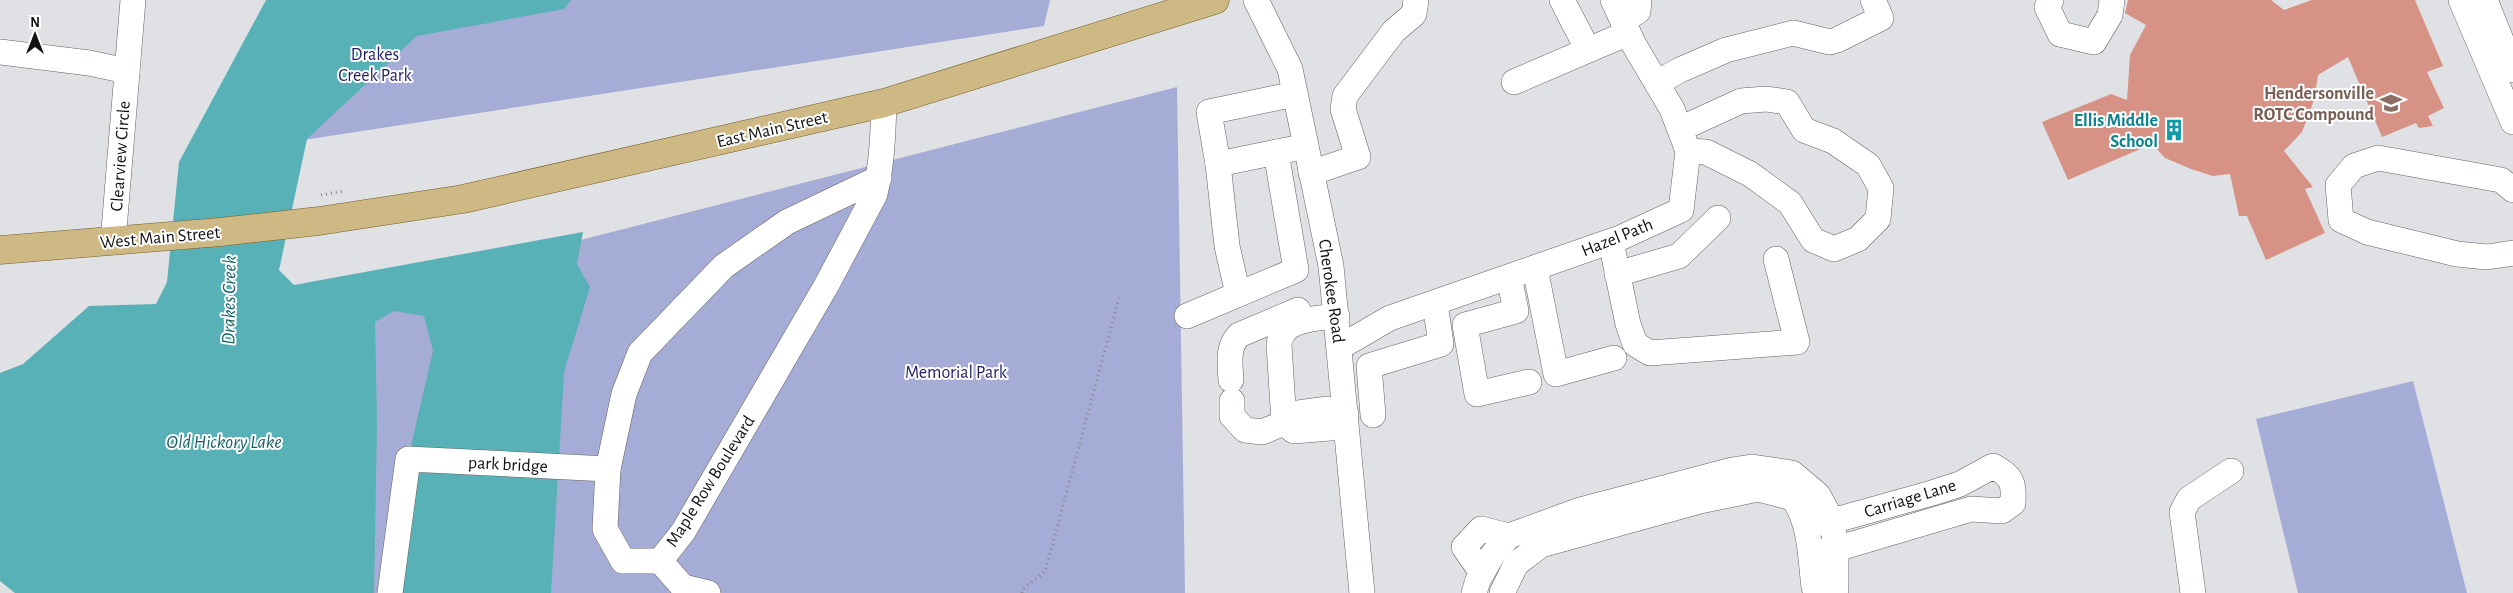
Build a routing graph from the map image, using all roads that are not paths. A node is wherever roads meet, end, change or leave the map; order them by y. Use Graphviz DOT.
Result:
graph roads {
  1 [pos="133,0"];
  2 [pos="1216,0"];
  3 [pos="1256,0"];
  4 [pos="1416,0"];
  5 [pos="1562,0"];
  6 [pos="1639,0"];
  7 [pos="1873,0"];
  8 [pos="2051,0"];
  9 [pos="2112,0"];
  10 [pos="2461,0"];
  11 [pos="2485,0"];
  12 [pos="1622,18"];
  13 [pos="1588,50"];
  14 [pos="0,52"];
  15 [pos="2513,70"];
  16 [pos="127,71"];
  17 [pos="1514,82"];
  18 [pos="1658,83"];
  19 [pos="1295,94"];
  20 [pos="884,103"];
  21 [pos="2513,122"];
  22 [pos="1684,140"];
  23 [pos="1306,146"];
  24 [pos="1276,152"];
  25 [pos="1218,164"];
  26 [pos="1311,173"];
  27 [pos="879,178"];
  28 [pos="2513,190"];
  29 [pos="320,208"];
  30 [pos="1718,218"];
  31 [pos="124,240"];
  32 [pos="1611,242"];
  33 [pos="0,250"];
  34 [pos="2513,253"];
  35 [pos="1776,258"];
  36 [pos="1535,268"];
  37 [pos="1618,274"];
  38 [pos="1509,277"];
  39 [pos="1246,291"];
  40 [pos="1435,303"];
  41 [pos="1336,309"];
  42 [pos="1187,316"];
  43 [pos="1268,322"];
  44 [pos="1340,347"];
  45 [pos="1614,358"];
  46 [pos="1529,382"];
  47 [pos="1346,414"];
  48 [pos="1373,415"];
  49 [pos="1284,423"];
  50 [pos="608,469"];
  51 [pos="2231,471"];
  52 [pos="1696,491"];
  53 [pos="1596,517"];
  54 [pos="1832,521"];
  55 [pos="1807,525"];
  56 [pos="1513,535"];
  57 [pos="1836,549"];
  58 [pos="1532,552"];
  59 [pos="1810,554"];
  60 [pos="660,561"];
  61 [pos="1478,583"];
  62 [pos="1824,590"];
  63 [pos="390,593"];
  64 [pos="708,593"];
  65 [pos="1362,593"];
  66 [pos="1502,593"];
  67 [pos="2193,593"];
  1 -- 16 [label="street, Clearview Circle"];
  2 -- 20 [label="main road, East Main Street"];
  3 -- 19 [label="street, Cherokee Road"];
  4 -- 26 [label="street"];
  5 -- 13 [label="street"];
  6 -- 12 [label="street"];
  7 -- 18 [label="street"];
  8 -- 9 [label="street"];
  10 -- 21 [label="street"];
  11 -- 15 [label="street"];
  12 -- 13 [label="street"];
  12 -- 18 [label="street"];
  13 -- 17 [label="street"];
  14 -- 16 [label="street"];
  16 -- 31 [label="street, Clearview Circle"];
  18 -- 22 [label="street"];
  19 -- 23 [label="street, Cherokee Road"];
  19 -- 25 [label="street"];
  20 -- 27 [label="street, Maple Row Boulevard"];
  20 -- 29 [label="main road, East Main Street"];
  22 -- 22 [label="street"];
  22 -- 32 [label="street, Hazel Path"];
  23 -- 24 [label="street"];
  23 -- 26 [label="street, Cherokee Road"];
  24 -- 25 [label="street"];
  24 -- 39 [label="street"];
  25 -- 39 [label="street"];
  26 -- 41 [label="street, Cherokee Road"];
  27 -- 50 [label="street, Maple Row Boulevard"];
  27 -- 60 [label="street, Maple Row Boulevard"];
  28 -- 34 [label="street"];
  29 -- 31 [label="main road, West Main Street"];
  30 -- 37 [label="street"];
  31 -- 33 [label="main road, West Main Street"];
  32 -- 36 [label="street, Hazel Path"];
  32 -- 37 [label="street"];
  35 -- 37 [label="street"];
  36 -- 38 [label="street, Hazel Path"];
  36 -- 45 [label="street"];
  38 -- 40 [label="street, Hazel Path"];
  38 -- 46 [label="street"];
  39 -- 42 [label="street"];
  39 -- 43 [label="street"];
  40 -- 44 [label="street, Hazel Path"];
  40 -- 48 [label="street"];
  41 -- 43 [label="street"];
  41 -- 44 [label="street, Cherokee Road"];
  41 -- 49 [label="street"];
  43 -- 49 [label="street"];
  44 -- 47 [label="street, Cherokee Road"];
  47 -- 49 [label="street"];
  47 -- 65 [label="street, Cherokee Road"];
  50 -- 60 [label="street, Maple Row Boulevard"];
  50 -- 63 [label="street, park bridge"];
  51 -- 67 [label="street"];
  52 -- 53 [label="street"];
  52 -- 54 [label="street"];
  52 -- 55 [label="street"];
  53 -- 56 [label="street"];
  53 -- 58 [label="street"];
  54 -- 55 [label="street, Carriage Lane"];
  54 -- 57 [label="street"];
  54 -- 57 [label="street, Carriage Lane"];
  55 -- 59 [label="street"];
  56 -- 58 [label="street"];
  56 -- 61 [label="street"];
  57 -- 59 [label="street, Carriage Lane"];
  57 -- 62 [label="street"];
  58 -- 66 [label="street"];
  59 -- 62 [label="street"];
  60 -- 64 [label="street"];
}
